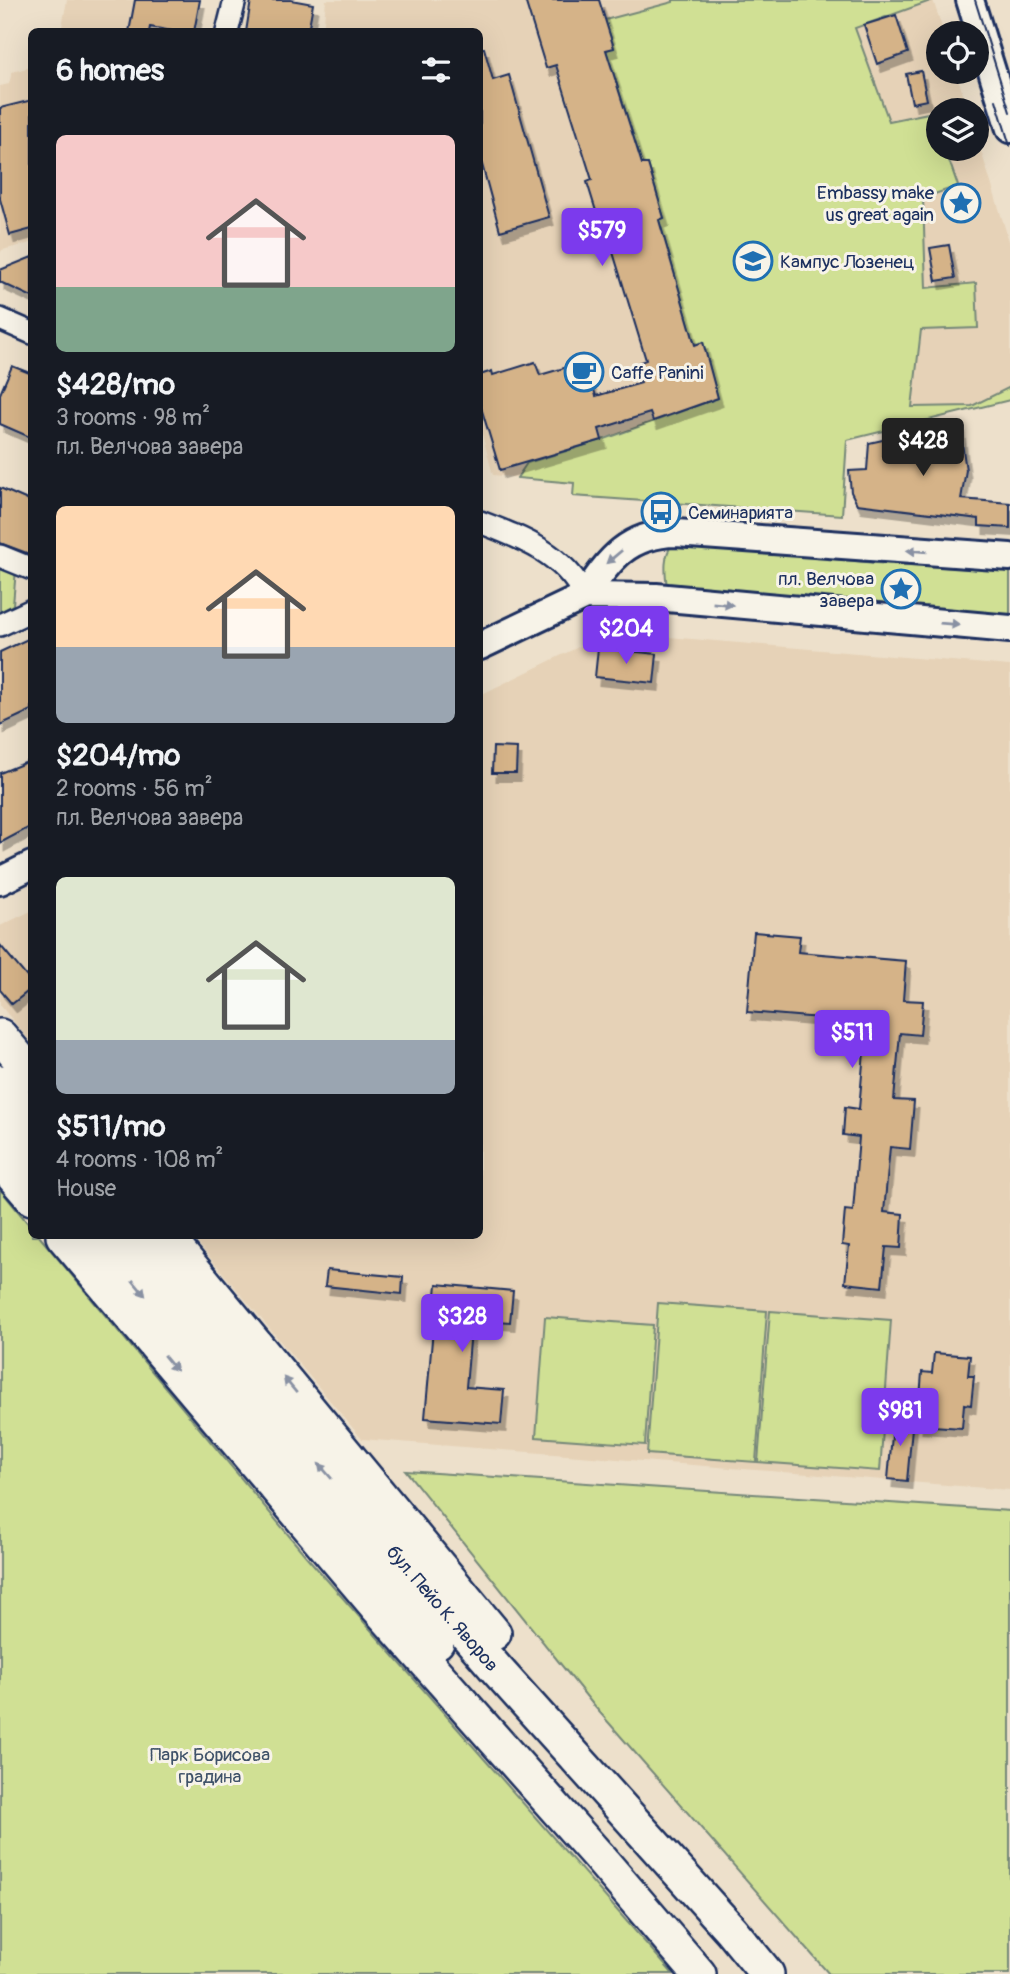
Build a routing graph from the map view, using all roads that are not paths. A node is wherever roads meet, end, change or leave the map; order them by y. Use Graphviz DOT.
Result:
graph roads {
  1 [pos="234,0"];
  2 [pos="970,0"];
  3 [pos="228,28"];
  4 [pos="1010,129"];
  5 [pos="0,318"];
  6 [pos="28,331"];
  7 [pos="483,523"];
  8 [pos="0,556"];
  9 [pos="1010,557"];
  10 [pos="28,567"];
  11 [pos="585,596"];
  12 [pos="28,612"];
  13 [pos="0,625"];
  14 [pos="1010,629"];
  15 [pos="483,645"];
  16 [pos="28,867"];
  17 [pos="0,881"];
  18 [pos="0,1036"];
  19 [pos="28,1069"];
  20 [pos="0,1082"];
  21 [pos="28,1114"];
  22 [pos="0,1122"];
  23 [pos="28,1155"];
  24 [pos="0,1161"];
  25 [pos="28,1193"];
  26 [pos="66,1239"];
  27 [pos="98,1239"];
  28 [pos="130,1239"];
  29 [pos="168,1239"];
  30 [pos="316,1416"];
  31 [pos="254,1462"];
  32 [pos="488,1680"];
  33 [pos="645,1815"];
  34 [pos="598,1856"];
  35 [pos="699,1974"];
  36 [pos="726,1974"];
  37 [pos="767,1974"];
  38 [pos="794,1974"];
  1 -- 3 [label="street"];
  2 -- 4 [label="street"];
  5 -- 6 [label="street"];
  7 -- 11 [label="street"];
  8 -- 10 [label="street"];
  9 -- 11 [label="street, one-way"];
  11 -- 14 [label="street, one-way"];
  11 -- 15 [label="street"];
  12 -- 13 [label="street"];
  16 -- 17 [label="street"];
  18 -- 19 [label="main road"];
  20 -- 21 [label="main road"];
  22 -- 23 [label="main road"];
  24 -- 25 [label="main road"];
  26 -- 31 [label="main road, one-way"];
  27 -- 32 [label="main road, бул. Пейо К. Яворов, one-way"];
  32 -- 28 [label="main road, бул. Пейо К. Яворов, one-way"];
  30 -- 29 [label="main road, one-way"];
  30 -- 32 [label="main road"];
  30 -- 33 [label="main road"];
  31 -- 32 [label="main road"];
  31 -- 34 [label="main road"];
  32 -- 33 [label="main road"];
  32 -- 34 [label="main road"];
  32 -- 36 [label="main road, бул. Пейо К. Яворов"];
  32 -- 37 [label="main road, бул. Пейо К. Яворов"];
  33 -- 38 [label="main road"];
  34 -- 35 [label="main road"];
}
